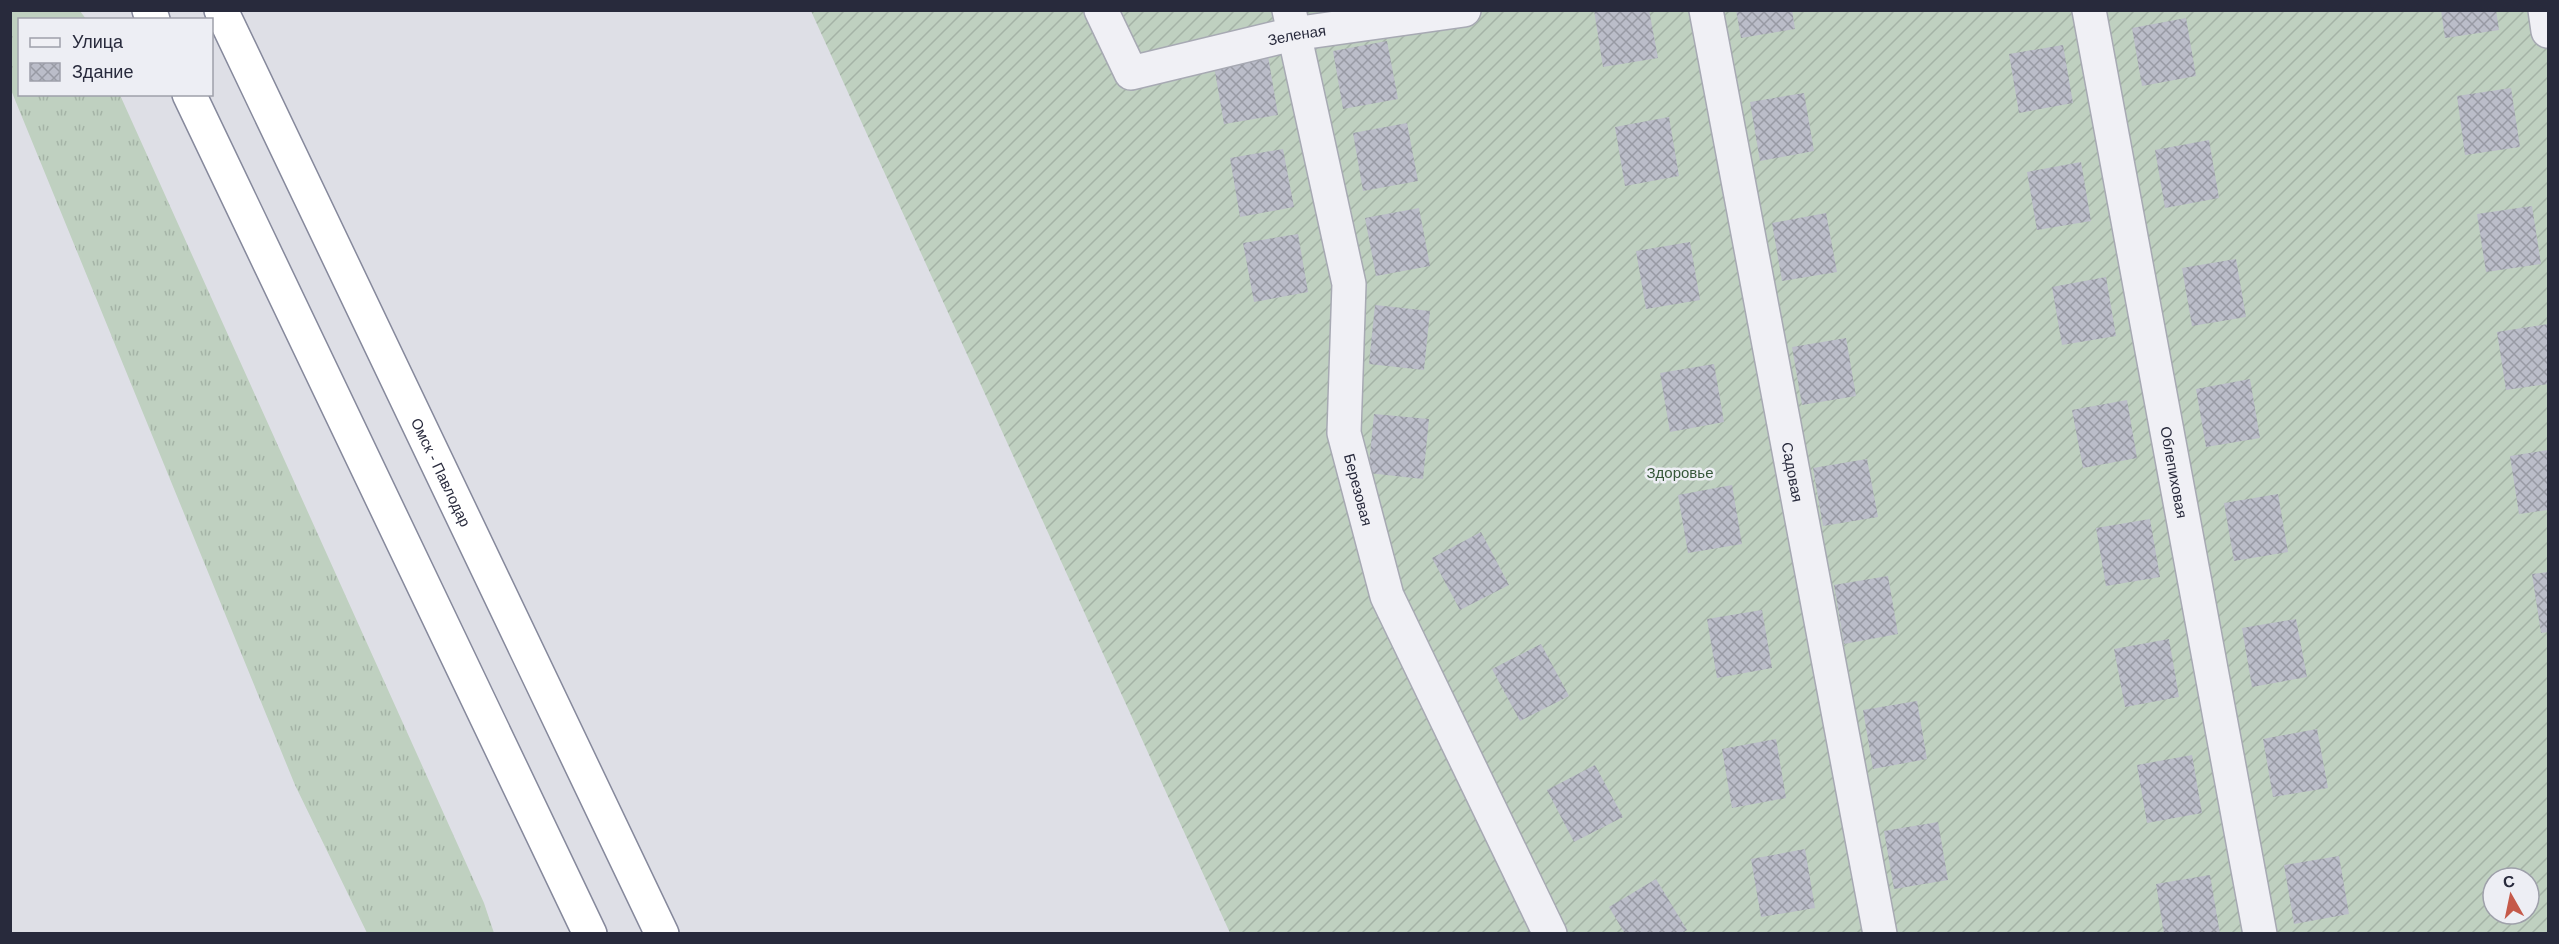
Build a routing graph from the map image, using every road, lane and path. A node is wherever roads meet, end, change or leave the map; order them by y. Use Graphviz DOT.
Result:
graph roads {
  1 [pos="221,10"];
  2 [pos="1101,10"];
  3 [pos="1464,10"];
  4 [pos="1706,10"];
  5 [pos="2090,10"];
  6 [pos="2545,10"];
  7 [pos="1291,22"];
  8 [pos="2548,31"];
  9 [pos="190,96"];
  10 [pos="590,933"];
  11 [pos="662,933"];
  12 [pos="1550,933"];
  13 [pos="1880,933"];
  14 [pos="2260,933"];
  1 -- 11 [label="highway, Омск - Павлодар"];
  2 -- 7 [label="street, Зеленая"];
  3 -- 7 [label="street, Зеленая"];
  4 -- 13 [label="street, Садовая"];
  5 -- 14 [label="street, Облепиховая"];
  6 -- 8 [label="street"];
  7 -- 12 [label="street, Березовая"];
  9 -- 10 [label="highway"];
}
